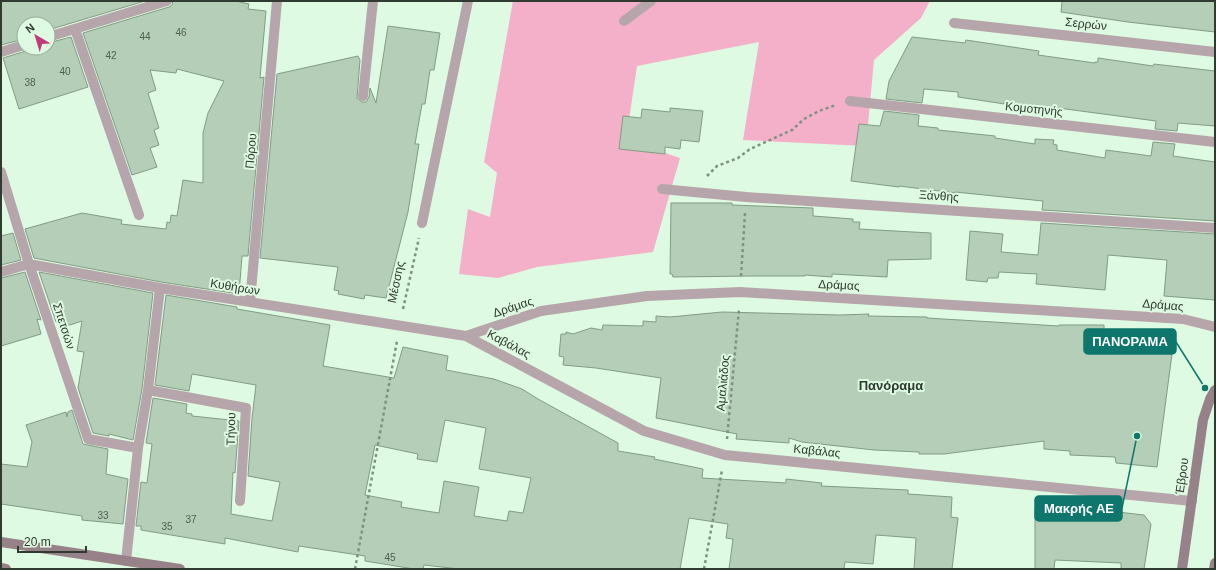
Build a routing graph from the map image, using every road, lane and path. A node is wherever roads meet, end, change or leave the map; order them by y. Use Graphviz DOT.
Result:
graph roads {
  1 [pos="167,1"];
  2 [pos="277,1"];
  3 [pos="373,1"];
  4 [pos="468,1"];
  5 [pos="652,1"];
  6 [pos="624,21"];
  7 [pos="954,23"];
  8 [pos="75,29"];
  9 [pos="56,35"];
  10 [pos="16,47"];
  11 [pos="1,52"];
  12 [pos="1215,52"];
  13 [pos="363,96"];
  14 [pos="850,101"];
  15 [pos="1215,142"];
  16 [pos="1,172"];
  17 [pos="662,188"];
  18 [pos="693,192"];
  19 [pos="746,197"];
  20 [pos="140,215"];
  21 [pos="422,223"];
  22 [pos="1215,228"];
  23 [pos="29,264"];
  24 [pos="1,272"];
  25 [pos="160,288"];
  26 [pos="740,292"];
  27 [pos="250,302"];
  28 [pos="400,325"];
  29 [pos="1215,327"];
  30 [pos="466,336"];
  31 [pos="148,390"];
  32 [pos="1215,390"];
  33 [pos="138,448"];
  34 [pos="725,455"];
  35 [pos="240,501"];
  36 [pos="1192,501"];
  37 [pos="1,542"];
  38 [pos="126,561"];
  39 [pos="1215,563"];
  40 [pos="1,568"];
  41 [pos="6,569"];
  42 [pos="180,569"];
  43 [pos="354,569"];
  44 [pos="704,569"];
  45 [pos="1182,569"];
  46 [pos="1214,569"];
  1 -- 8 [label="street"];
  2 -- 27 [label="street, Πόρου"];
  3 -- 13 [label="street"];
  4 -- 21 [label="street"];
  5 -- 6 [label="street"];
  7 -- 12 [label="street, Σερρών"];
  8 -- 9 [label="street"];
  8 -- 20 [label="street"];
  10 -- 11 [label="street"];
  14 -- 15 [label="street, Κομοτηνής"];
  14 -- 18 [label="path"];
  16 -- 23 [label="street, Σπετσών"];
  17 -- 18 [label="street, Ξάνθης"];
  18 -- 19 [label="street, Ξάνθης"];
  19 -- 22 [label="street, Ξάνθης"];
  19 -- 26 [label="path, Αμαλιάδος"];
  21 -- 28 [label="path, Μέσσης"];
  23 -- 24 [label="street, Κυθήρων"];
  23 -- 25 [label="street, Κυθήρων"];
  23 -- 33 [label="street, Σπετσών"];
  25 -- 27 [label="street, Κυθήρων"];
  25 -- 31 [label="street"];
  26 -- 29 [label="street, Δράμας"];
  26 -- 30 [label="street, Δράμας"];
  26 -- 34 [label="path, Αμαλιάδος"];
  27 -- 28 [label="street, Κυθήρων"];
  28 -- 30 [label="street, Κυθήρων"];
  28 -- 43 [label="path, Μέσσης"];
  30 -- 34 [label="street, Καβάλας"];
  31 -- 33 [label="street"];
  31 -- 35 [label="street, Τήνου"];
  32 -- 36 [label="main road, Έβρου"];
  33 -- 38 [label="street"];
  34 -- 36 [label="street, Καβάλας"];
  34 -- 44 [label="path, Αμαλιάδος"];
  36 -- 45 [label="main road, Έβρου"];
  37 -- 38 [label="main road"];
  38 -- 42 [label="main road"];
  39 -- 46 [label="main road"];
  40 -- 41 [label="main road"];
}
